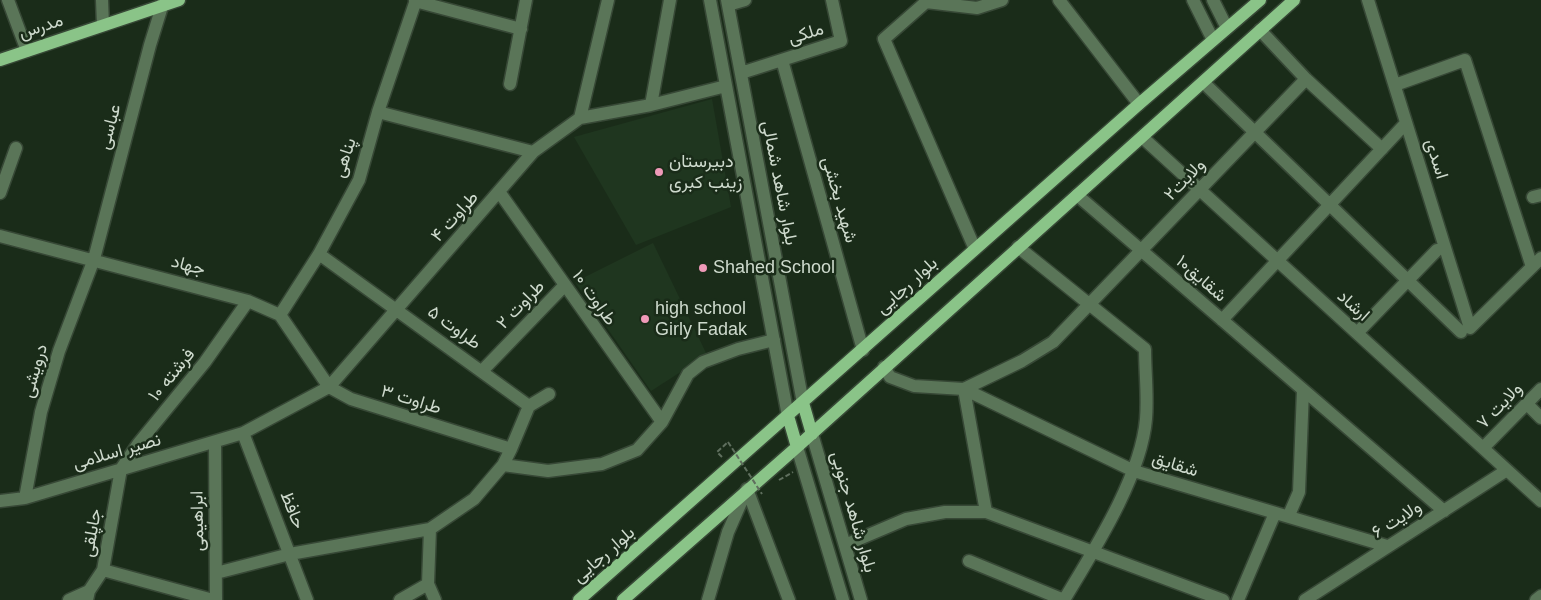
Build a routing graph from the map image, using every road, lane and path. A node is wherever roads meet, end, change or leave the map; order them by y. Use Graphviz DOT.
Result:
graph roads {
  1 [pos="8,0"];
  2 [pos="102,0"];
  3 [pos="179,0"];
  4 [pos="526,0"];
  5 [pos="608,0"];
  6 [pos="670,0"];
  7 [pos="710,0"];
  8 [pos="745,0"];
  9 [pos="832,0"];
  10 [pos="1002,0"];
  11 [pos="1059,0"];
  12 [pos="1193,0"];
  13 [pos="1213,0"];
  14 [pos="1260,0"];
  15 [pos="1294,0"];
  16 [pos="1368,0"];
  17 [pos="415,1"];
  18 [pos="926,1"];
  19 [pos="728,2"];
  20 [pos="163,3"];
  21 [pos="103,25"];
  22 [pos="1228,28"];
  23 [pos="521,29"];
  24 [pos="1260,30"];
  25 [pos="1213,40"];
  26 [pos="27,51"];
  27 [pos="0,60"];
  28 [pos="782,60"];
  29 [pos="741,73"];
  30 [pos="1306,79"];
  31 [pos="1204,83"];
  32 [pos="510,84"];
  33 [pos="1395,85"];
  34 [pos="726,86"];
  35 [pos="1138,104"];
  36 [pos="650,105"];
  37 [pos="378,112"];
  38 [pos="580,118"];
  39 [pos="1406,123"];
  40 [pos="1255,132"];
  41 [pos="1142,137"];
  42 [pos="16,148"];
  43 [pos="1382,149"];
  44 [pos="533,152"];
  45 [pos="1200,190"];
  46 [pos="0,193"];
  47 [pos="500,193"];
  48 [pos="1077,195"];
  49 [pos="1330,205"];
  50 [pos="0,236"];
  51 [pos="1018,247"];
  52 [pos="975,249"];
  53 [pos="1438,250"];
  54 [pos="1142,251"];
  55 [pos="318,254"];
  56 [pos="94,259"];
  57 [pos="1278,261"];
  58 [pos="1537,262"];
  59 [pos="1408,281"];
  60 [pos="564,286"];
  61 [pos="248,301"];
  62 [pos="1090,305"];
  63 [pos="396,308"];
  64 [pos="280,316"];
  65 [pos="1222,320"];
  66 [pos="1465,330"];
  67 [pos="1358,333"];
  68 [pos="774,340"];
  69 [pos="863,350"];
  70 [pos="884,367"];
  71 [pos="482,371"];
  72 [pos="329,387"];
  73 [pos="964,389"];
  74 [pos="1541,389"];
  75 [pos="1303,390"];
  76 [pos="549,394"];
  77 [pos="803,403"];
  78 [pos="1526,404"];
  79 [pos="529,406"];
  80 [pos="788,416"];
  81 [pos="1541,418"];
  82 [pos="662,422"];
  83 [pos="243,433"];
  84 [pos="812,434"];
  85 [pos="215,442"];
  86 [pos="797,447"];
  87 [pos="1483,448"];
  88 [pos="511,449"];
  89 [pos="717,452"];
  90 [pos="502,465"];
  91 [pos="803,466"];
  92 [pos="121,469"];
  93 [pos="1507,470"];
  94 [pos="1134,471"];
  95 [pos="777,481"];
  96 [pos="747,489"];
  97 [pos="762,494"];
  98 [pos="25,498"];
  99 [pos="0,501"];
  100 [pos="1541,501"];
  101 [pos="1444,511"];
  102 [pos="986,512"];
  103 [pos="1275,513"];
  104 [pos="1288,515"];
  105 [pos="430,528"];
  106 [pos="845,545"];
  107 [pos="1388,546"];
  108 [pos="1093,553"];
  109 [pos="290,554"];
  110 [pos="969,561"];
  111 [pos="103,570"];
  112 [pos="216,573"];
  113 [pos="428,584"];
  114 [pos="88,595"];
  115 [pos="1541,596"];
  116 [pos="69,600"];
  117 [pos="215,600"];
  118 [pos="307,600"];
  119 [pos="400,600"];
  120 [pos="435,600"];
  121 [pos="579,600"];
  122 [pos="623,600"];
  123 [pos="708,600"];
  124 [pos="789,600"];
  125 [pos="843,600"];
  126 [pos="861,600"];
  127 [pos="1064,600"];
  128 [pos="1223,600"];
  129 [pos="1238,600"];
  130 [pos="1305,600"];
  131 [pos="1536,600"];
  1 -- 26 [label="street"];
  2 -- 21 [label="street"];
  3 -- 20 [label="main road, مدرس"];
  4 -- 23 [label="street"];
  5 -- 38 [label="street"];
  6 -- 36 [label="street"];
  7 -- 34 [label="street, بلوار شاهد شمالی"];
  8 -- 19 [label="street"];
  9 -- 28 [label="street, ملکی"];
  10 -- 18 [label="street"];
  11 -- 35 [label="street"];
  12 -- 25 [label="street"];
  13 -- 22 [label="street"];
  14 -- 22 [label="main road, بلوار رجایی"];
  15 -- 24 [label="main road"];
  16 -- 33 [label="street, اسدی"];
  17 -- 23 [label="street"];
  17 -- 37 [label="street, پناهی"];
  18 -- 52 [label="street"];
  19 -- 29 [label="street, بلوار شاهد شمالی"];
  20 -- 21 [label="main road, مدرس"];
  20 -- 56 [label="street, عباسی"];
  21 -- 26 [label="main road, مدرس"];
  22 -- 25 [label="main road, بلوار رجایی"];
  23 -- 32 [label="street"];
  24 -- 30 [label="street"];
  24 -- 31 [label="main road"];
  25 -- 35 [label="main road, بلوار رجایی"];
  26 -- 27 [label="main road, مدرس"];
  28 -- 29 [label="street, ملکی"];
  28 -- 69 [label="street, شهید بخشی"];
  29 -- 77 [label="street, بلوار شاهد شمالی"];
  30 -- 40 [label="street, ولایت۲"];
  30 -- 43 [label="street"];
  31 -- 40 [label="street"];
  31 -- 41 [label="main road"];
  33 -- 39 [label="street, اسدی"];
  33 -- 58 [label="street"];
  34 -- 36 [label="street, طراوت ۴"];
  34 -- 68 [label="street, بلوار شاهد شمالی"];
  35 -- 52 [label="main road, بلوار رجایی"];
  36 -- 38 [label="street, طراوت ۴"];
  37 -- 44 [label="street"];
  37 -- 55 [label="street, پناهی"];
  38 -- 44 [label="street, طراوت ۴"];
  39 -- 43 [label="street"];
  39 -- 66 [label="street, اسدی"];
  40 -- 45 [label="street, ولایت۲"];
  40 -- 49 [label="street"];
  41 -- 45 [label="street, ارشاد"];
  41 -- 48 [label="main road"];
  42 -- 46 [label="street"];
  43 -- 49 [label="street"];
  44 -- 47 [label="street, طراوت ۴"];
  45 -- 54 [label="street, ولایت۲"];
  45 -- 57 [label="street, ارشاد"];
  47 -- 60 [label="street, طراوت ۱۰"];
  47 -- 63 [label="street, طراوت ۴"];
  48 -- 51 [label="main road"];
  48 -- 54 [label="street, شقایق۱۰"];
  49 -- 57 [label="street"];
  49 -- 59 [label="street"];
  50 -- 56 [label="street, جهاد"];
  51 -- 62 [label="street"];
  51 -- 70 [label="main road"];
  52 -- 69 [label="main road, بلوار رجایی"];
  53 -- 59 [label="street"];
  54 -- 62 [label="street, ولایت۲"];
  54 -- 65 [label="street, شقایق۱۰"];
  55 -- 63 [label="street, طراوت ۵"];
  55 -- 64 [label="street, پناهی"];
  56 -- 61 [label="street, جهاد"];
  56 -- 98 [label="street, درویشی"];
  57 -- 65 [label="street"];
  57 -- 67 [label="street, ارشاد"];
  58 -- 66 [label="street"];
  59 -- 66 [label="street"];
  59 -- 67 [label="street"];
  60 -- 71 [label="street, طراوت ۲"];
  60 -- 82 [label="street, طراوت ۱۰"];
  61 -- 64 [label="street, جهاد"];
  61 -- 92 [label="street, فرشته ۱۰"];
  62 -- 73 [label="street, ولایت۲"];
  62 -- 94 [label="street"];
  63 -- 71 [label="street, طراوت ۵"];
  63 -- 72 [label="street, طراوت ۴"];
  64 -- 72 [label="street"];
  65 -- 75 [label="street, شقایق۱۰"];
  67 -- 87 [label="street, ارشاد"];
  68 -- 80 [label="street, بلوار شاهد شمالی"];
  68 -- 82 [label="street"];
  69 -- 77 [label="main road, بلوار رجایی"];
  70 -- 73 [label="street"];
  70 -- 84 [label="main road"];
  71 -- 79 [label="street, طراوت ۵"];
  72 -- 83 [label="street, طراوت ۴"];
  72 -- 88 [label="street, طراوت ۳"];
  73 -- 94 [label="street, شقایق"];
  73 -- 102 [label="street"];
  74 -- 78 [label="street, ولایت ۷"];
  75 -- 101 [label="street, شقایق۱۰"];
  75 -- 104 [label="street"];
  76 -- 79 [label="street"];
  77 -- 80 [label="main road, بلوار رجایی"];
  77 -- 84 [label="main road"];
  78 -- 81 [label="street"];
  78 -- 87 [label="street, ولایت ۷"];
  79 -- 88 [label="street"];
  80 -- 86 [label="main road"];
  80 -- 121 [label="main road, بلوار رجایی"];
  82 -- 90 [label="street"];
  83 -- 85 [label="street, نصیر اسلامی"];
  83 -- 109 [label="street, حافظ"];
  84 -- 86 [label="main road"];
  84 -- 106 [label="street, بلوار شاهد جنوبی"];
  85 -- 92 [label="street, نصیر اسلامی"];
  85 -- 112 [label="street, ابراهیمی"];
  86 -- 91 [label="street, بلوار شاهد جنوبی"];
  86 -- 96 [label="main road"];
  87 -- 93 [label="street, ارشاد"];
  88 -- 90 [label="street"];
  89 -- 97 [label="path, bridge"];
  90 -- 105 [label="street"];
  91 -- 95 [label="path"];
  91 -- 125 [label="street, بلوار شاهد جنوبی"];
  92 -- 98 [label="street, نصیر اسلامی"];
  92 -- 111 [label="street, جاپلقی"];
  93 -- 100 [label="street, ارشاد"];
  93 -- 101 [label="street, ولایت ۶"];
  94 -- 103 [label="street, شقایق"];
  94 -- 108 [label="street"];
  96 -- 122 [label="main road"];
  96 -- 123 [label="street"];
  96 -- 124 [label="street"];
  98 -- 99 [label="street, نصیر اسلامی"];
  101 -- 107 [label="street, ولایت ۶"];
  102 -- 106 [label="street"];
  102 -- 108 [label="street"];
  103 -- 104 [label="street, شقایق"];
  103 -- 129 [label="street"];
  104 -- 107 [label="street, شقایق"];
  105 -- 109 [label="street"];
  105 -- 113 [label="street"];
  106 -- 126 [label="street, بلوار شاهد جنوبی"];
  107 -- 130 [label="street, ولایت ۶"];
  108 -- 127 [label="street"];
  108 -- 128 [label="street"];
  109 -- 112 [label="street"];
  109 -- 118 [label="street, حافظ"];
  110 -- 127 [label="street"];
  111 -- 114 [label="street, جاپلقی"];
  111 -- 117 [label="street"];
  112 -- 117 [label="street, ابراهیمی"];
  113 -- 119 [label="street"];
  113 -- 120 [label="street"];
  114 -- 116 [label="street"];
  115 -- 131 [label="street"];
}
